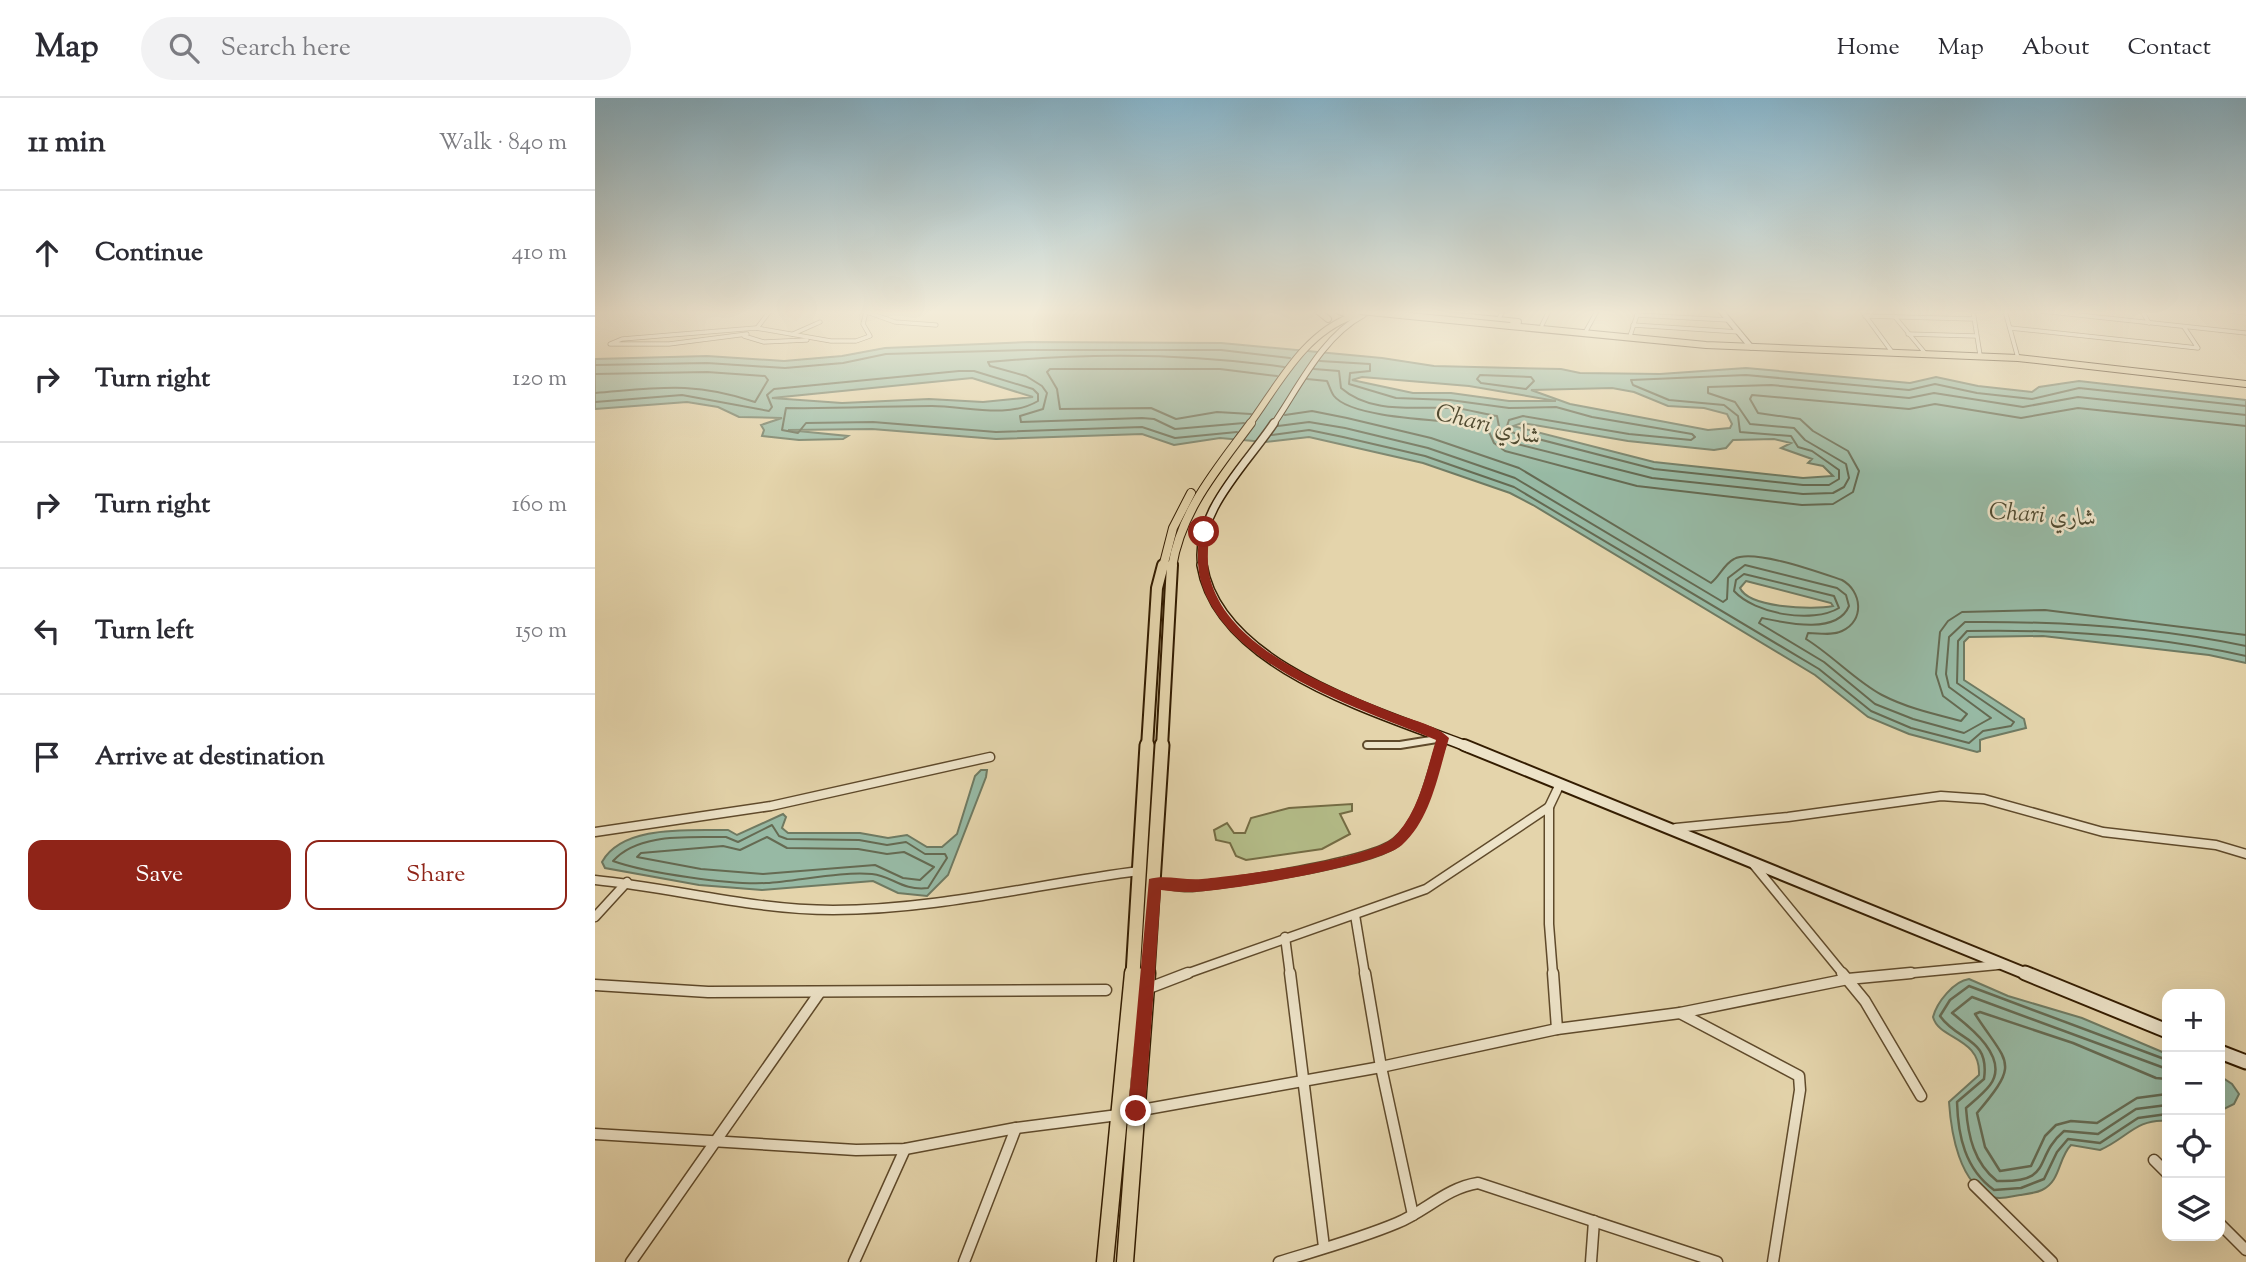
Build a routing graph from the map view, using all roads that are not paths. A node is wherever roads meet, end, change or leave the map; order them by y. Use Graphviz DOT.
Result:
graph roads {
  1 [pos="1289,365"];
  2 [pos="1313,365"];
  3 [pos="2082,365"];
  4 [pos="2246,384"];
  5 [pos="1228,447"];
  6 [pos="1443,738"];
  7 [pos="1367,745"];
  8 [pos="990,757"];
  9 [pos="1559,786"];
  10 [pos="1549,807"];
  11 [pos="1667,829"];
  12 [pos="595,832"];
  13 [pos="2246,854"];
  14 [pos="1753,864"];
  15 [pos="1141,870"];
  16 [pos="595,880"];
  17 [pos="627,882"];
  18 [pos="1154,883"];
  19 [pos="1356,915"];
  20 [pos="595,917"];
  21 [pos="1285,937"];
  22 [pos="2000,965"];
  23 [pos="1848,979"];
  24 [pos="595,985"];
  25 [pos="1147,989"];
  26 [pos="1106,990"];
  27 [pos="820,992"];
  28 [pos="1680,1013"];
  29 [pos="1557,1029"];
  30 [pos="2162,1029"];
  31 [pos="2225,1054"];
  32 [pos="2246,1062"];
  33 [pos="1381,1067"];
  34 [pos="1303,1081"];
  35 [pos="1921,1096"];
  36 [pos="1136,1111"];
  37 [pos="1120,1114"];
  38 [pos="1016,1128"];
  39 [pos="595,1134"];
  40 [pos="712,1144"];
  41 [pos="905,1149"];
  42 [pos="2154,1160"];
  43 [pos="2162,1168"];
  44 [pos="1974,1185"];
  45 [pos="1413,1215"];
  46 [pos="1594,1221"];
  47 [pos="2225,1229"];
  48 [pos="1324,1247"];
  49 [pos="2246,1250"];
  50 [pos="631,1262"];
  51 [pos="854,1262"];
  52 [pos="964,1262"];
  53 [pos="1105,1262"];
  54 [pos="1125,1262"];
  55 [pos="1279,1262"];
  56 [pos="1591,1262"];
  57 [pos="1717,1262"];
  58 [pos="1773,1262"];
  59 [pos="2052,1262"];
  1 -- 5 [label="main road"];
  2 -- 6 [label="main road"];
  3 -- 4 [label="main road"];
  5 -- 15 [label="main road"];
  5 -- 18 [label="main road"];
  6 -- 7 [label="street"];
  6 -- 9 [label="main road"];
  6 -- 18 [label="street"];
  8 -- 12 [label="street"];
  9 -- 10 [label="street"];
  9 -- 11 [label="main road"];
  10 -- 19 [label="street"];
  10 -- 29 [label="street"];
  11 -- 13 [label="street"];
  11 -- 14 [label="main road"];
  14 -- 22 [label="main road"];
  14 -- 23 [label="street"];
  15 -- 17 [label="street"];
  15 -- 37 [label="main road"];
  16 -- 17 [label="street"];
  17 -- 20 [label="street"];
  18 -- 25 [label="main road"];
  19 -- 21 [label="street"];
  19 -- 33 [label="street"];
  21 -- 25 [label="street"];
  21 -- 34 [label="street"];
  22 -- 23 [label="street"];
  22 -- 30 [label="main road"];
  23 -- 28 [label="street"];
  23 -- 35 [label="street"];
  24 -- 27 [label="street"];
  25 -- 36 [label="main road"];
  26 -- 27 [label="street"];
  27 -- 40 [label="street"];
  28 -- 29 [label="street"];
  28 -- 58 [label="street"];
  29 -- 33 [label="street"];
  31 -- 32 [label="main road"];
  33 -- 34 [label="street"];
  33 -- 45 [label="street"];
  34 -- 36 [label="street"];
  34 -- 48 [label="street"];
  36 -- 54 [label="main road"];
  37 -- 38 [label="street"];
  37 -- 53 [label="main road"];
  38 -- 41 [label="street"];
  38 -- 52 [label="street"];
  39 -- 40 [label="street"];
  40 -- 41 [label="street"];
  40 -- 50 [label="street"];
  41 -- 51 [label="street"];
  42 -- 43 [label="street"];
  44 -- 59 [label="street"];
  45 -- 46 [label="street"];
  45 -- 48 [label="street"];
  46 -- 56 [label="street"];
  46 -- 57 [label="street"];
  47 -- 49 [label="street"];
  48 -- 55 [label="street"];
}
